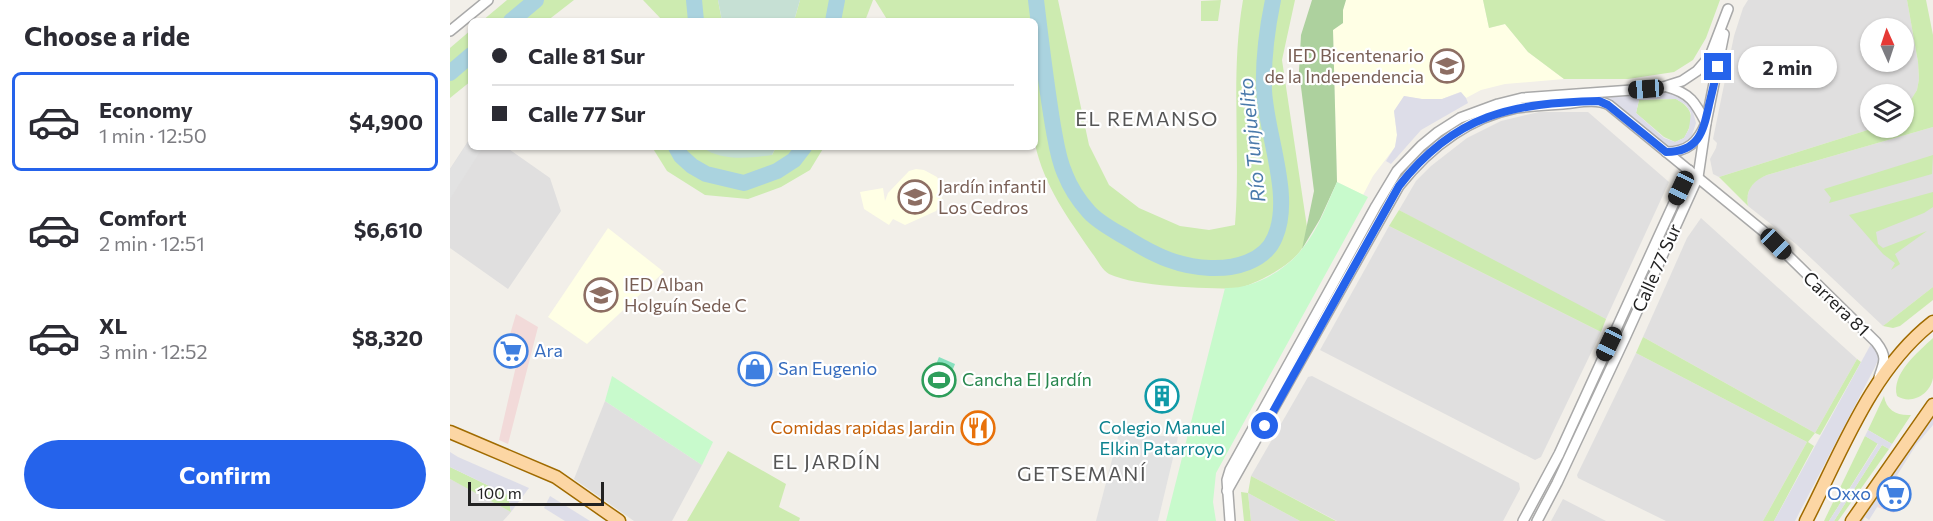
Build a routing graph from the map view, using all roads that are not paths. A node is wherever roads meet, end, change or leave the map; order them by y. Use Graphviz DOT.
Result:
graph roads {
  1 [pos="488,0"];
  2 [pos="1730,4"];
  3 [pos="450,31"];
  4 [pos="1667,87"];
  5 [pos="1706,123"];
  6 [pos="1666,152"];
  7 [pos="1689,170"];
  8 [pos="1698,177"];
  9 [pos="1933,322"];
  10 [pos="1876,386"];
  11 [pos="1933,405"];
  12 [pos="450,432"];
  13 [pos="1227,491"];
  14 [pos="619,521"];
  15 [pos="1230,521"];
  16 [pos="1523,521"];
  17 [pos="1537,521"];
  18 [pos="1806,521"];
  19 [pos="1852,521"];
  1 -- 3 [label="street"];
  2 -- 4 [label="street"];
  2 -- 5 [label="street, Calle 77 Sur"];
  4 -- 5 [label="street"];
  4 -- 13 [label="street"];
  5 -- 6 [label="street"];
  5 -- 8 [label="street, Calle 77 Sur"];
  6 -- 7 [label="street, Carrera 81"];
  6 -- 13 [label="street, Carrera 81"];
  7 -- 8 [label="street, Carrera 81"];
  7 -- 16 [label="street, Calle 77 Sur"];
  8 -- 10 [label="street, Carrera 81"];
  8 -- 17 [label="street, Calle 77 Sur"];
  9 -- 10 [label="main road"];
  10 -- 18 [label="main road"];
  11 -- 19 [label="main road"];
  12 -- 14 [label="main road"];
  13 -- 15 [label="street"];
}
